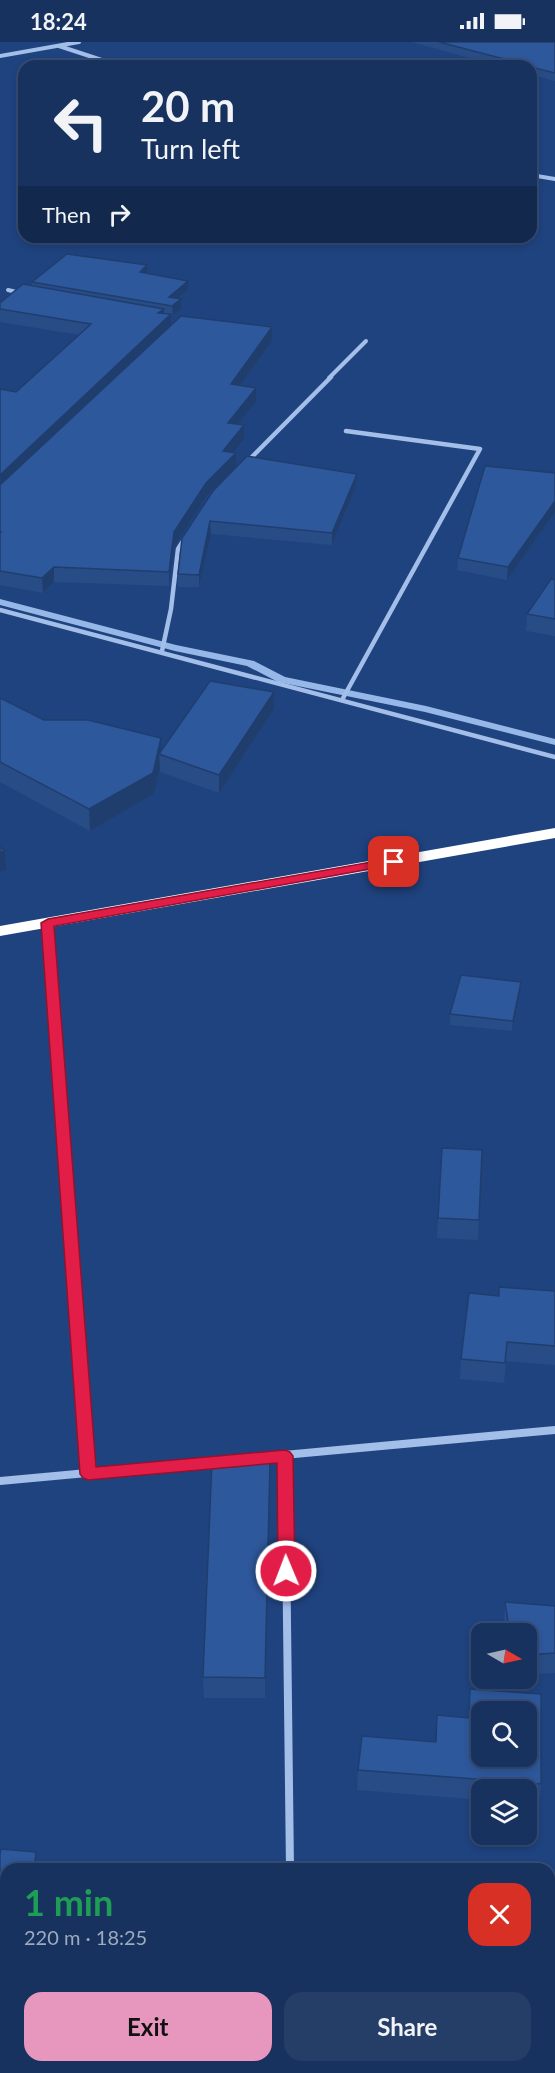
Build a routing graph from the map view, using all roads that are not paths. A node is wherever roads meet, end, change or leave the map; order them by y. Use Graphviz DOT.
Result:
graph roads {
  1 [pos="79,42"];
  2 [pos="59,46"];
  3 [pos="0,56"];
  4 [pos="102,60"];
  5 [pos="537,176"];
  6 [pos="555,179"];
  7 [pos="8,290"];
  8 [pos="31,294"];
  9 [pos="366,341"];
  10 [pos="346,431"];
  11 [pos="243,467"];
  12 [pos="191,529"];
  13 [pos="0,610"];
  14 [pos="162,651"];
  15 [pos="342,700"];
  16 [pos="555,757"];
  17 [pos="555,833"];
  18 [pos="48,923"];
  19 [pos="0,931"];
  20 [pos="555,1430"];
  21 [pos="285,1456"];
  22 [pos="88,1474"];
  23 [pos="0,1481"];
  24 [pos="291,1863"];
  1 -- 2 [label="street"];
  2 -- 3 [label="street"];
  2 -- 4 [label="street"];
  5 -- 6 [label="street"];
  7 -- 8 [label="street"];
  9 -- 11 [label="street"];
  10 -- 15 [label="street"];
  12 -- 14 [label="street"];
  13 -- 14 [label="street"];
  14 -- 15 [label="street"];
  15 -- 16 [label="street"];
  17 -- 18 [label="highway"];
  18 -- 19 [label="highway"];
  18 -- 22 [label="street"];
  20 -- 21 [label="street"];
  21 -- 22 [label="street"];
  21 -- 24 [label="street"];
  22 -- 23 [label="street"];
}
